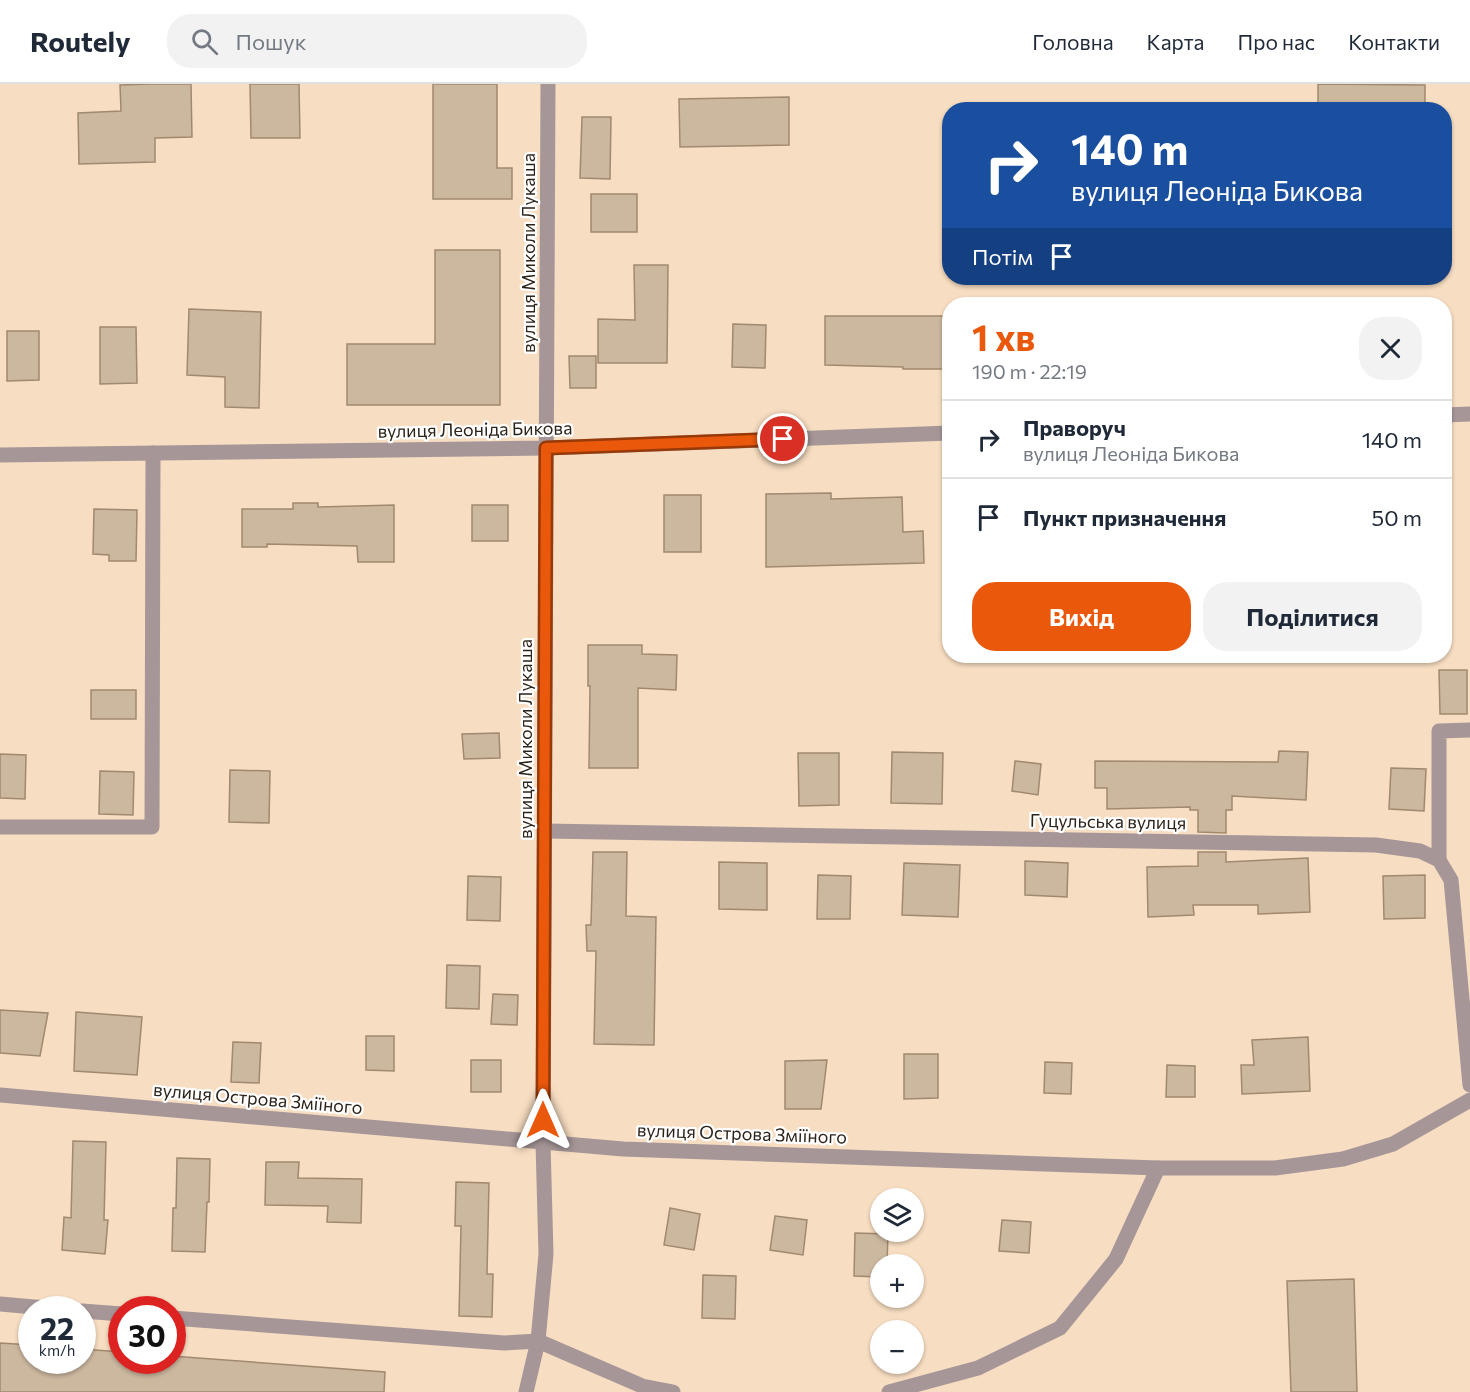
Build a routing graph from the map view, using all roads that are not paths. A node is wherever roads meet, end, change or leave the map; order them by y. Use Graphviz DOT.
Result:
graph roads {
  1 [pos="548,84"];
  2 [pos="1470,414"];
  3 [pos="1452,415"];
  4 [pos="942,433"];
  5 [pos="546,448"];
  6 [pos="153,453"];
  7 [pos="0,455"];
  8 [pos="1470,730"];
  9 [pos="0,827"];
  10 [pos="545,831"];
  11 [pos="1439,860"];
  12 [pos="1470,1085"];
  13 [pos="0,1095"];
  14 [pos="1470,1100"];
  15 [pos="543,1143"];
  16 [pos="1158,1168"];
  17 [pos="0,1304"];
  18 [pos="18,1306"];
  19 [pos="186,1319"];
  20 [pos="538,1341"];
  21 [pos="526,1392"];
  22 [pos="673,1392"];
  23 [pos="889,1392"];
  1 -- 5 [label="street, вулиця Миколи Лукаша"];
  2 -- 3 [label="street"];
  4 -- 5 [label="street, вулиця Леоніда Бикова"];
  5 -- 6 [label="street, вулиця Леоніда Бикова"];
  5 -- 10 [label="street, вулиця Миколи Лукаша"];
  6 -- 7 [label="street, вулиця Леоніда Бикова"];
  6 -- 9 [label="street"];
  8 -- 11 [label="street"];
  10 -- 11 [label="street, Гуцульська вулиця"];
  10 -- 15 [label="street, вулиця Миколи Лукаша"];
  11 -- 12 [label="street"];
  13 -- 15 [label="street, вулиця Острова Зміїного"];
  14 -- 16 [label="street, вулиця Острова Зміїного"];
  15 -- 16 [label="street, вулиця Острова Зміїного"];
  15 -- 20 [label="street, вулиця Миколи Лукаша"];
  16 -- 23 [label="street"];
  17 -- 18 [label="street"];
  19 -- 20 [label="street"];
  20 -- 21 [label="street, вулиця Миколи Лукаша"];
  20 -- 22 [label="street"];
}
